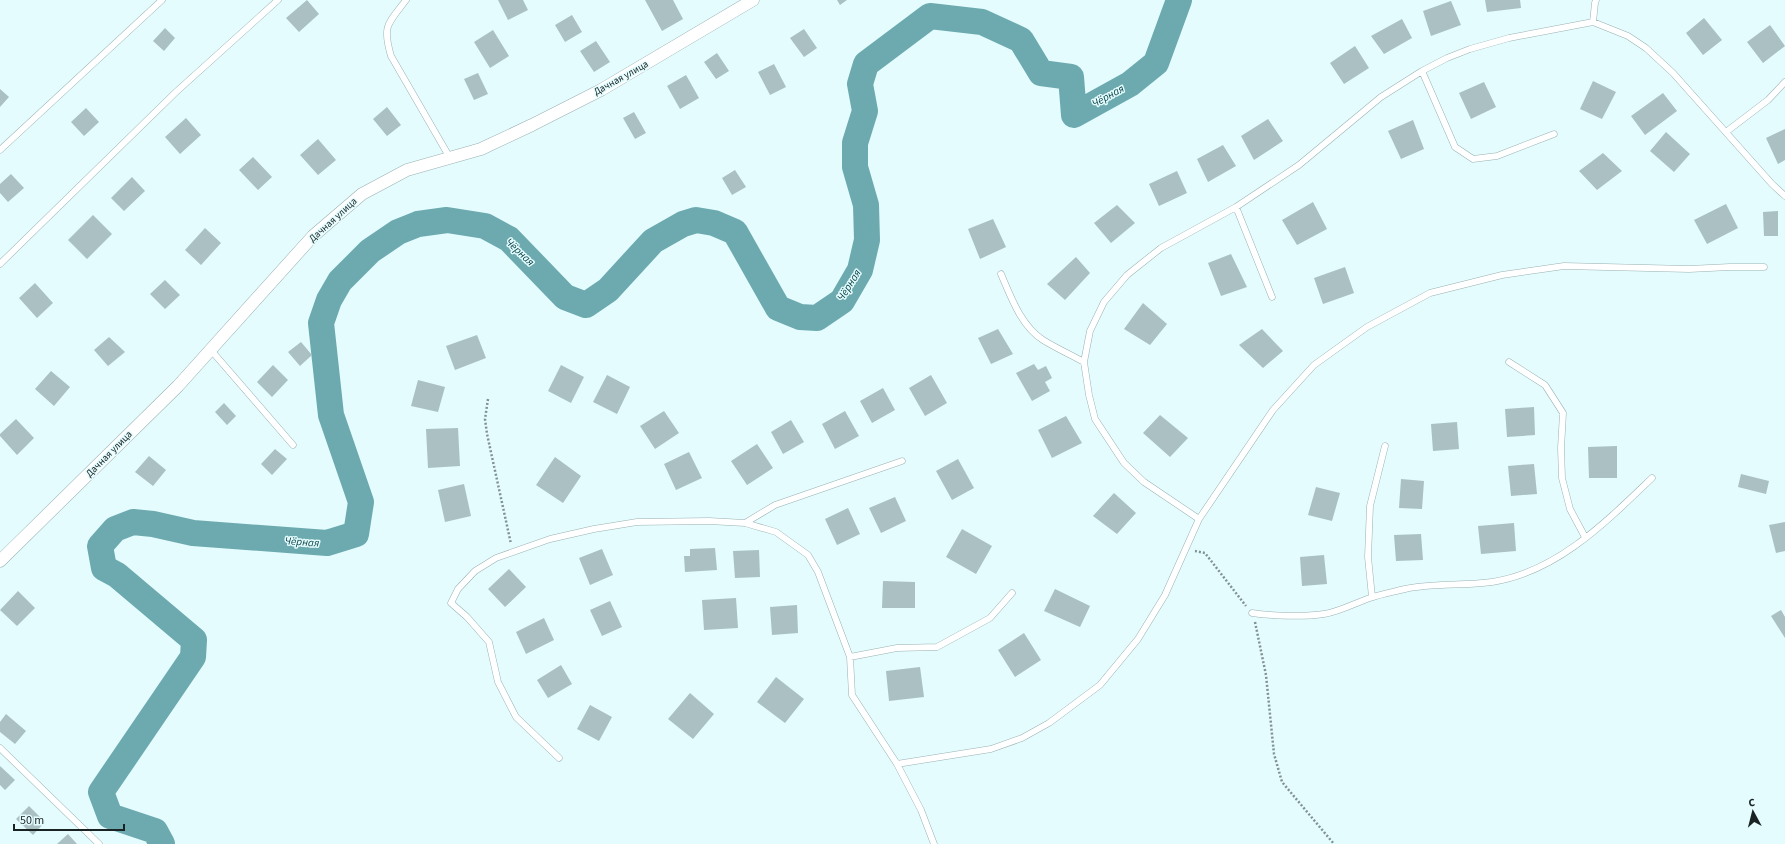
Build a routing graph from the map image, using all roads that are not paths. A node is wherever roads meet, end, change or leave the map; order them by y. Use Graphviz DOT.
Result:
graph roads {
  1 [pos="162,0"];
  2 [pos="278,0"];
  3 [pos="406,0"];
  4 [pos="753,0"];
  5 [pos="1596,0"];
  6 [pos="1593,22"];
  7 [pos="1422,71"];
  8 [pos="1785,82"];
  9 [pos="1726,132"];
  10 [pos="1554,134"];
  11 [pos="0,150"];
  12 [pos="450,158"];
  13 [pos="1785,196"];
  14 [pos="1236,207"];
  15 [pos="0,264"];
  16 [pos="1764,267"];
  17 [pos="1001,274"];
  18 [pos="1272,297"];
  19 [pos="210,349"];
  20 [pos="1084,362"];
  21 [pos="1509,362"];
  22 [pos="293,445"];
  23 [pos="1385,446"];
  24 [pos="902,461"];
  25 [pos="1652,478"];
  26 [pos="1199,519"];
  27 [pos="745,523"];
  28 [pos="1585,537"];
  29 [pos="0,561"];
  30 [pos="1012,593"];
  31 [pos="1372,597"];
  32 [pos="1252,613"];
  33 [pos="850,657"];
  34 [pos="0,748"];
  35 [pos="559,758"];
  36 [pos="897,764"];
  37 [pos="99,844"];
  38 [pos="934,844"];
  1 -- 11 [label="lane"];
  2 -- 15 [label="lane"];
  3 -- 12 [label="lane"];
  4 -- 12 [label="street, Дачная улица"];
  5 -- 6 [label="lane"];
  6 -- 7 [label="lane"];
  6 -- 9 [label="lane"];
  7 -- 10 [label="lane"];
  7 -- 14 [label="lane"];
  8 -- 9 [label="lane"];
  9 -- 13 [label="lane"];
  12 -- 19 [label="street, Дачная улица"];
  14 -- 18 [label="lane"];
  14 -- 20 [label="lane"];
  16 -- 26 [label="lane"];
  17 -- 20 [label="lane"];
  19 -- 22 [label="lane"];
  19 -- 29 [label="street, Дачная улица"];
  20 -- 26 [label="lane"];
  21 -- 28 [label="lane"];
  23 -- 31 [label="lane"];
  24 -- 27 [label="lane"];
  25 -- 28 [label="lane"];
  26 -- 36 [label="lane"];
  27 -- 33 [label="lane"];
  27 -- 35 [label="lane"];
  28 -- 31 [label="lane"];
  30 -- 33 [label="lane"];
  31 -- 32 [label="lane"];
  33 -- 36 [label="lane"];
  34 -- 37 [label="lane"];
  36 -- 38 [label="lane"];
}
